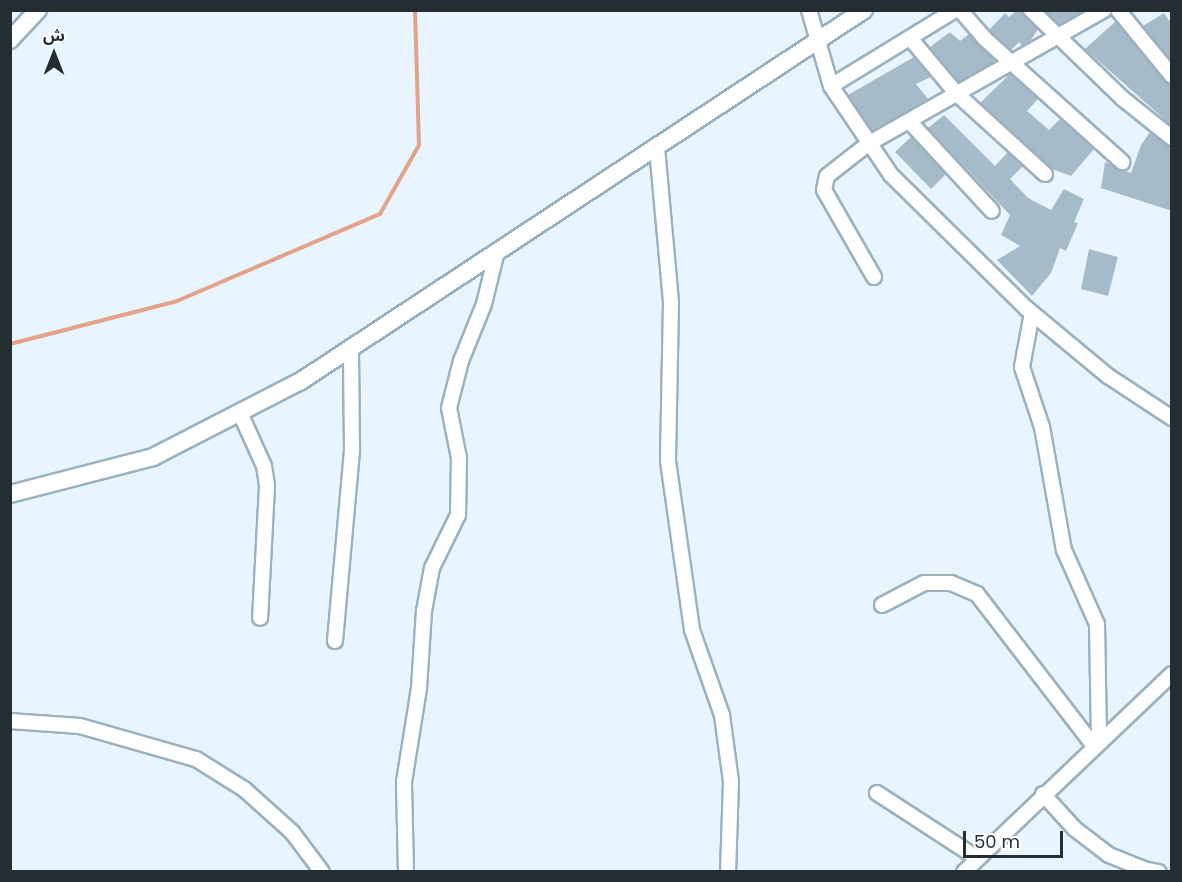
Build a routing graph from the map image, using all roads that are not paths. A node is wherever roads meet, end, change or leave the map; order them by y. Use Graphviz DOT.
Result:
graph roads {
  1 [pos="38,10"];
  2 [pos="809,10"];
  3 [pos="864,10"];
  4 [pos="955,10"];
  5 [pos="960,10"];
  6 [pos="1031,10"];
  7 [pos="1104,10"];
  8 [pos="1118,10"];
  9 [pos="1058,37"];
  10 [pos="910,38"];
  11 [pos="10,40"];
  12 [pos="817,42"];
  13 [pos="1011,63"];
  14 [pos="1172,76"];
  15 [pos="831,86"];
  16 [pos="957,94"];
  17 [pos="909,121"];
  18 [pos="1172,138"];
  19 [pos="868,144"];
  20 [pos="657,148"];
  21 [pos="1122,162"];
  22 [pos="1045,174"];
  23 [pos="992,211"];
  24 [pos="497,251"];
  25 [pos="874,277"];
  26 [pos="1032,313"];
  27 [pos="351,347"];
  28 [pos="242,415"];
  29 [pos="1172,418"];
  30 [pos="10,494"];
  31 [pos="882,605"];
  32 [pos="260,618"];
  33 [pos="335,640"];
  34 [pos="1172,674"];
  35 [pos="10,721"];
  36 [pos="1096,744"];
  37 [pos="877,793"];
  38 [pos="1043,794"];
  39 [pos="977,858"];
  40 [pos="322,872"];
  41 [pos="406,872"];
  42 [pos="728,872"];
  43 [pos="964,872"];
  44 [pos="1159,872"];
  1 -- 11 [label="street"];
  2 -- 12 [label="street"];
  3 -- 12 [label="street"];
  4 -- 10 [label="street"];
  5 -- 13 [label="street"];
  6 -- 9 [label="street"];
  7 -- 9 [label="street"];
  8 -- 14 [label="street"];
  9 -- 13 [label="street"];
  9 -- 18 [label="street"];
  10 -- 15 [label="street"];
  10 -- 16 [label="street"];
  12 -- 15 [label="street"];
  12 -- 20 [label="street"];
  13 -- 16 [label="street"];
  13 -- 21 [label="street"];
  15 -- 19 [label="street"];
  16 -- 17 [label="street"];
  16 -- 22 [label="street"];
  17 -- 19 [label="street"];
  17 -- 23 [label="street"];
  19 -- 25 [label="street"];
  19 -- 26 [label="street"];
  20 -- 24 [label="street"];
  20 -- 42 [label="street"];
  24 -- 27 [label="street"];
  24 -- 41 [label="street"];
  26 -- 29 [label="street"];
  26 -- 36 [label="street"];
  27 -- 28 [label="street"];
  27 -- 33 [label="street"];
  28 -- 30 [label="street"];
  28 -- 32 [label="street"];
  31 -- 36 [label="street"];
  34 -- 36 [label="street"];
  35 -- 40 [label="street"];
  36 -- 38 [label="street"];
  37 -- 39 [label="street"];
  38 -- 39 [label="street"];
  38 -- 44 [label="street"];
  39 -- 43 [label="street"];
}
